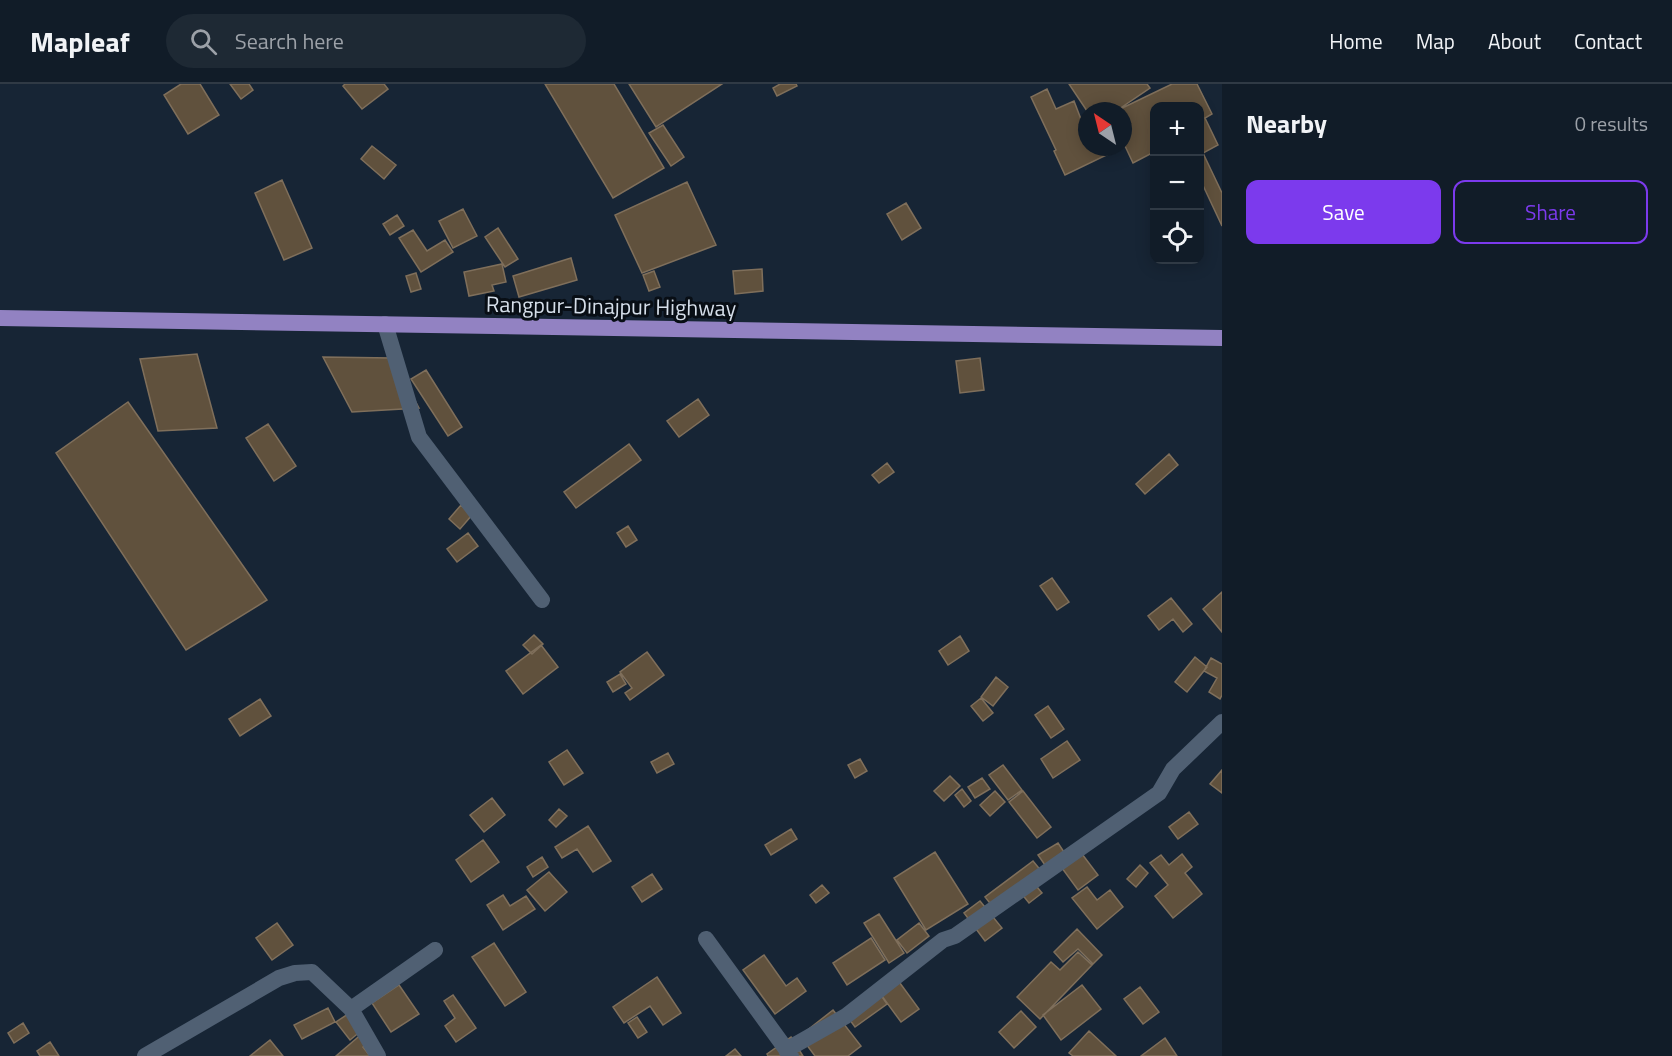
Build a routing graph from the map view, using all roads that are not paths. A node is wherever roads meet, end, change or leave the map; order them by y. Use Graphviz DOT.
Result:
graph roads {
  1 [pos="0,318"];
  2 [pos="385,324"];
  3 [pos="1222,338"];
  4 [pos="542,600"];
  5 [pos="1222,722"];
  6 [pos="706,939"];
  7 [pos="435,950"];
  8 [pos="351,1009"];
  9 [pos="788,1053"];
  10 [pos="146,1056"];
  11 [pos="378,1056"];
  1 -- 2 [label="highway, Rangpur-Dinajpur Highway"];
  2 -- 3 [label="highway, Rangpur-Dinajpur Highway"];
  2 -- 4 [label="street"];
  5 -- 9 [label="street"];
  6 -- 9 [label="street"];
  7 -- 8 [label="street"];
  8 -- 10 [label="street"];
  8 -- 11 [label="street"];
}
